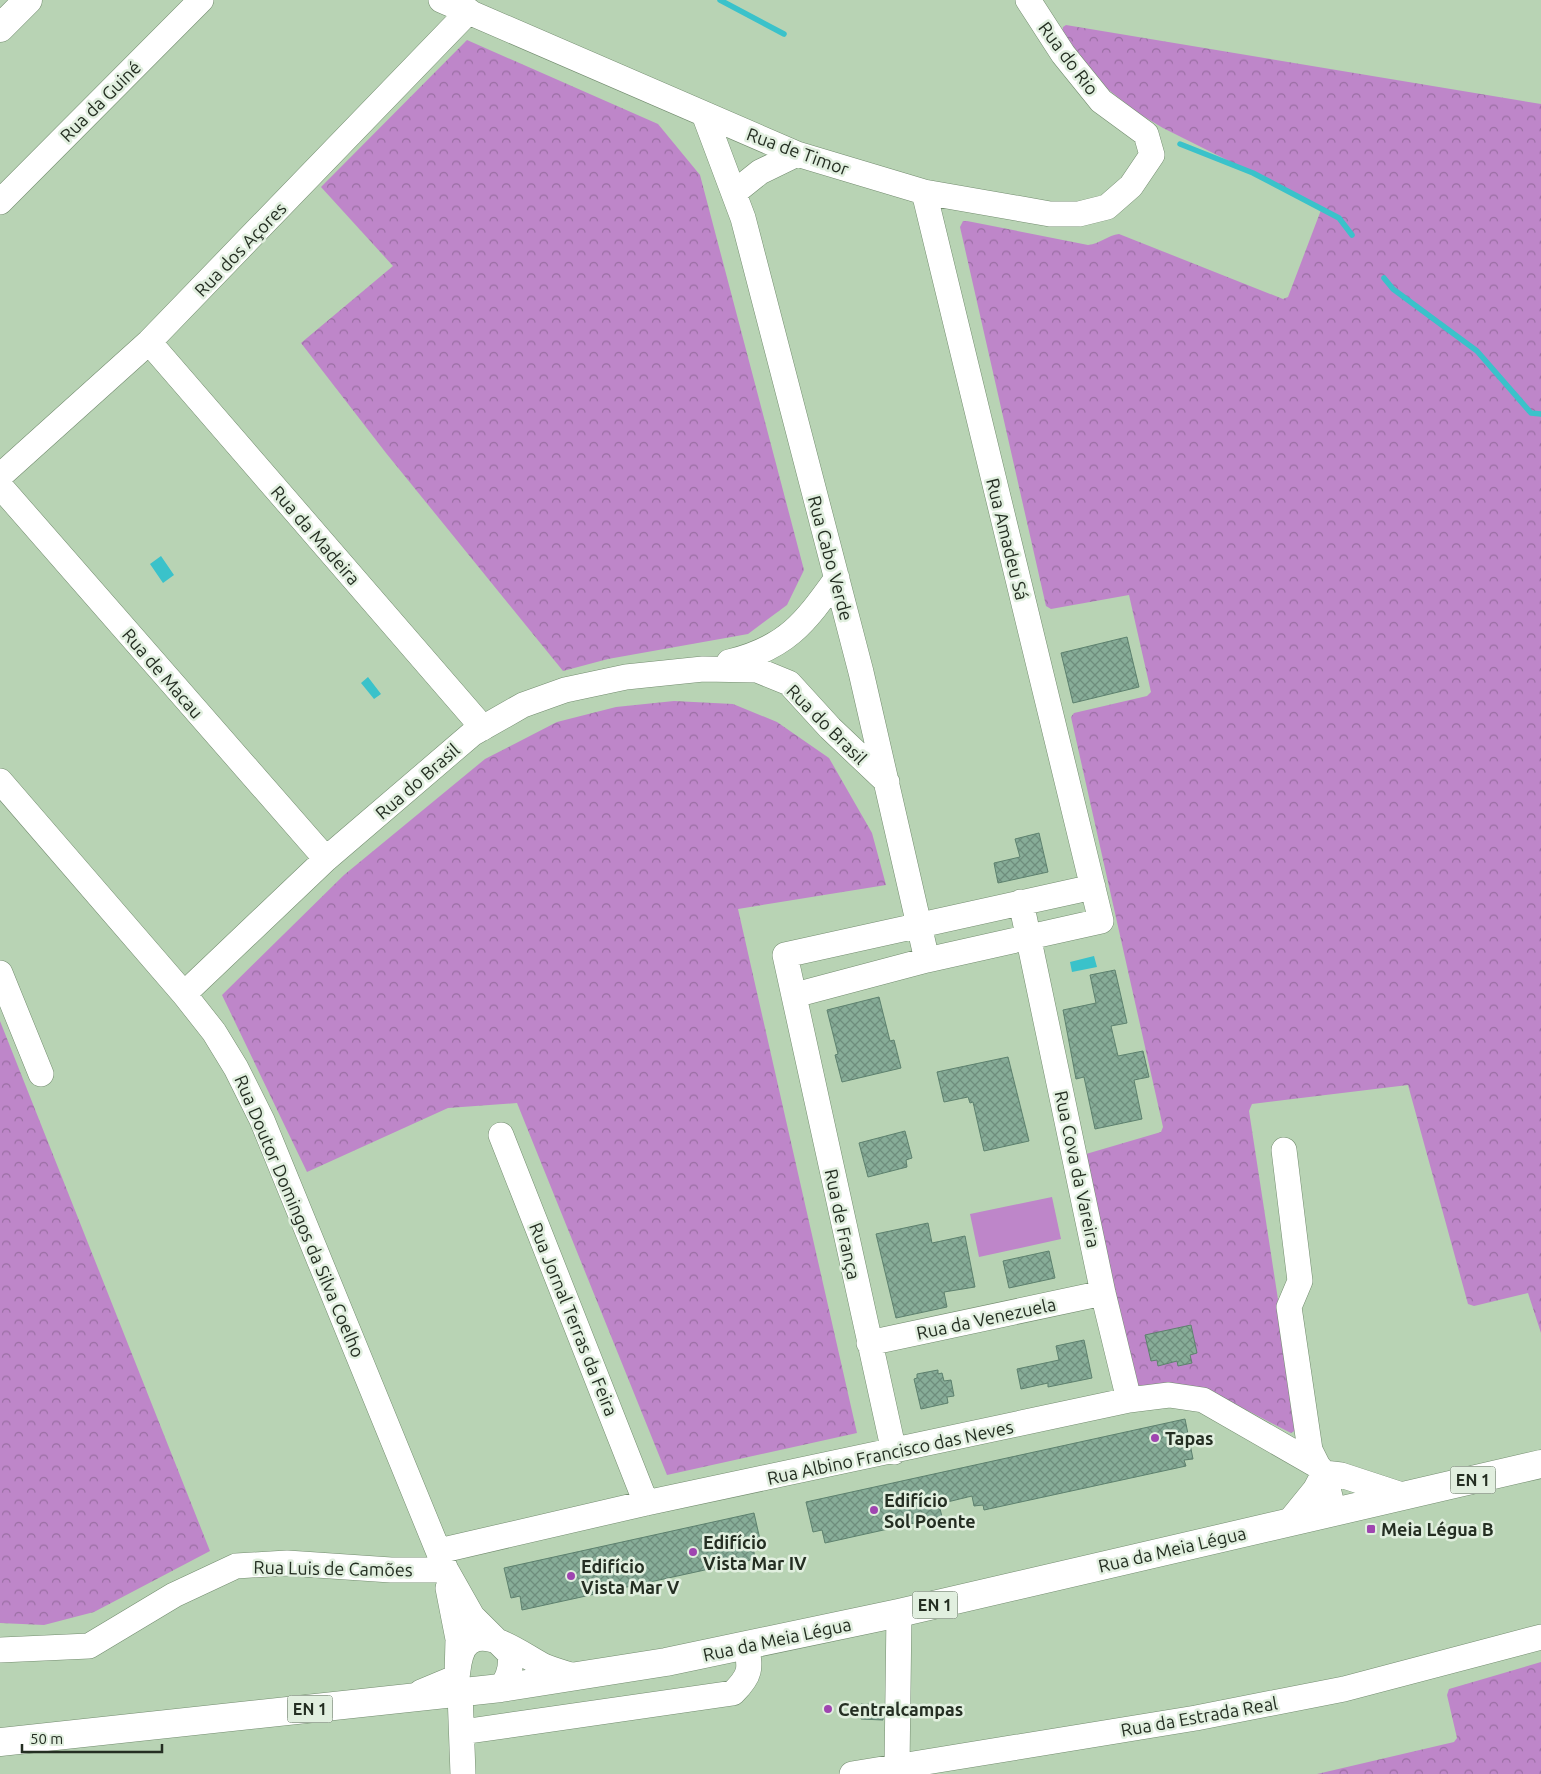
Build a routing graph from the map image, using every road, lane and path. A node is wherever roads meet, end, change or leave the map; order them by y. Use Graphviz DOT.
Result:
graph roads {
  1 [pos="27,0"];
  2 [pos="201,0"];
  3 [pos="441,0"];
  4 [pos="1028,0"];
  5 [pos="469,12"];
  6 [pos="0,28"];
  7 [pos="704,114"];
  8 [pos="797,154"];
  9 [pos="1152,156"];
  10 [pos="735,192"];
  11 [pos="924,192"];
  12 [pos="0,202"];
  13 [pos="149,342"];
  14 [pos="0,476"];
  15 [pos="0,486"];
  16 [pos="837,578"];
  17 [pos="703,669"];
  18 [pos="483,728"];
  19 [pos="0,781"];
  20 [pos="887,782"];
  21 [pos="326,859"];
  22 [pos="1093,886"];
  23 [pos="1021,902"];
  24 [pos="920,925"];
  25 [pos="1030,938"];
  26 [pos="927,960"];
  27 [pos="0,973"];
  28 [pos="184,994"];
  29 [pos="795,995"];
  30 [pos="41,1074"];
  31 [pos="501,1135"];
  32 [pos="1284,1150"];
  33 [pos="1103,1293"];
  34 [pos="869,1343"];
  35 [pos="1129,1400"];
  36 [pos="894,1452"];
  37 [pos="1541,1464"];
  38 [pos="1328,1471"];
  39 [pos="1405,1496"];
  40 [pos="646,1503"];
  41 [pos="1343,1510"];
  42 [pos="1289,1522"];
  43 [pos="442,1561"];
  44 [pos="899,1613"];
  45 [pos="1541,1637"];
  46 [pos="499,1641"];
  47 [pos="746,1645"];
  48 [pos="0,1650"];
  49 [pos="574,1676"];
  50 [pos="459,1685"];
  51 [pos="501,1688"];
  52 [pos="462,1732"];
  53 [pos="0,1742"];
  54 [pos="897,1767"];
  55 [pos="463,1774"];
  56 [pos="852,1774"];
  1 -- 6 [label="main road"];
  2 -- 12 [label="street, Rua da Guiné"];
  3 -- 5 [label="street, Rua de Timor"];
  4 -- 9 [label="street, Rua do Rio"];
  5 -- 7 [label="street, Rua de Timor"];
  5 -- 13 [label="street, Rua dos Açores"];
  7 -- 8 [label="street, Rua de Timor"];
  7 -- 10 [label="street, Rua Cabo Verde"];
  8 -- 10 [label="street"];
  8 -- 11 [label="street, Rua de Timor"];
  9 -- 11 [label="street, Rua de Timor"];
  10 -- 16 [label="street, Rua Cabo Verde"];
  11 -- 22 [label="street, Rua Amadeu Sá"];
  13 -- 14 [label="street, Rua dos Açores"];
  13 -- 18 [label="street, Rua da Madeira"];
  15 -- 21 [label="street, Rua de Macau"];
  16 -- 17 [label="street, Rua do Brasil"];
  16 -- 20 [label="street, Rua Cabo Verde"];
  17 -- 18 [label="street, Rua do Brasil"];
  17 -- 20 [label="street, Rua do Brasil"];
  18 -- 21 [label="street, Rua do Brasil"];
  19 -- 28 [label="street, Rua Doutor Domingos da Silva Coelho"];
  20 -- 24 [label="street, Rua Cabo Verde"];
  21 -- 28 [label="street, Rua do Brasil"];
  22 -- 23 [label="street"];
  22 -- 25 [label="street, Rua Amadeu Sá"];
  23 -- 24 [label="street"];
  23 -- 25 [label="street, Rua Cova da Vareira"];
  24 -- 26 [label="street, Rua Cabo Verde"];
  24 -- 29 [label="street, Rua de França"];
  25 -- 26 [label="street"];
  25 -- 33 [label="street, Rua Cova da Vareira"];
  26 -- 29 [label="street"];
  27 -- 30 [label="street"];
  28 -- 43 [label="street, Rua Doutor Domingos da Silva Coelho"];
  29 -- 34 [label="street, Rua de França"];
  31 -- 40 [label="street, Rua Jornal Terras da Feira"];
  32 -- 38 [label="street"];
  33 -- 34 [label="street, Rua da Venezuela"];
  33 -- 35 [label="street, Rua Cova da Vareira"];
  34 -- 36 [label="street, Rua de França"];
  35 -- 36 [label="street, Rua Albino Francisco das Neves"];
  35 -- 38 [label="street, Rua Albino Francisco das Neves"];
  36 -- 40 [label="street, Rua Albino Francisco das Neves"];
  37 -- 39 [label="main road, Rua da Meia Légua / EN 1"];
  38 -- 39 [label="street, Rua Albino Francisco das Neves"];
  38 -- 41 [label="street"];
  38 -- 42 [label="street"];
  39 -- 41 [label="main road, Rua da Meia Légua / EN 1"];
  40 -- 43 [label="street, Rua Albino Francisco das Neves"];
  41 -- 42 [label="main road, Rua da Meia Légua / EN 1"];
  42 -- 44 [label="main road, Rua da Meia Légua / EN 1"];
  43 -- 46 [label="street, Rua Doutor Domingos da Silva Coelho"];
  43 -- 48 [label="street, Rua Luis de Camões"];
  43 -- 50 [label="street, Rua Doutor Domingos da Silva Coelho"];
  44 -- 47 [label="main road, Rua da Meia Légua / EN 1"];
  44 -- 54 [label="street"];
  45 -- 54 [label="street, Rua da Estrada Real"];
  46 -- 49 [label="street, Rua Doutor Domingos da Silva Coelho"];
  46 -- 50 [label="street, Rua Doutor Domingos da Silva Coelho"];
  46 -- 51 [label="street, Rua Doutor Domingos da Silva Coelho"];
  47 -- 49 [label="main road, Rua da Meia Légua / EN 1"];
  47 -- 52 [label="street"];
  49 -- 51 [label="main road, Rua da Meia Légua / EN 1"];
  50 -- 51 [label="main road, Rua da Meia Légua / EN 1"];
  50 -- 52 [label="street"];
  50 -- 53 [label="main road, Rua da Meia Légua / EN 1"];
  52 -- 55 [label="street"];
  54 -- 56 [label="street, Rua da Estrada Real"];
}
